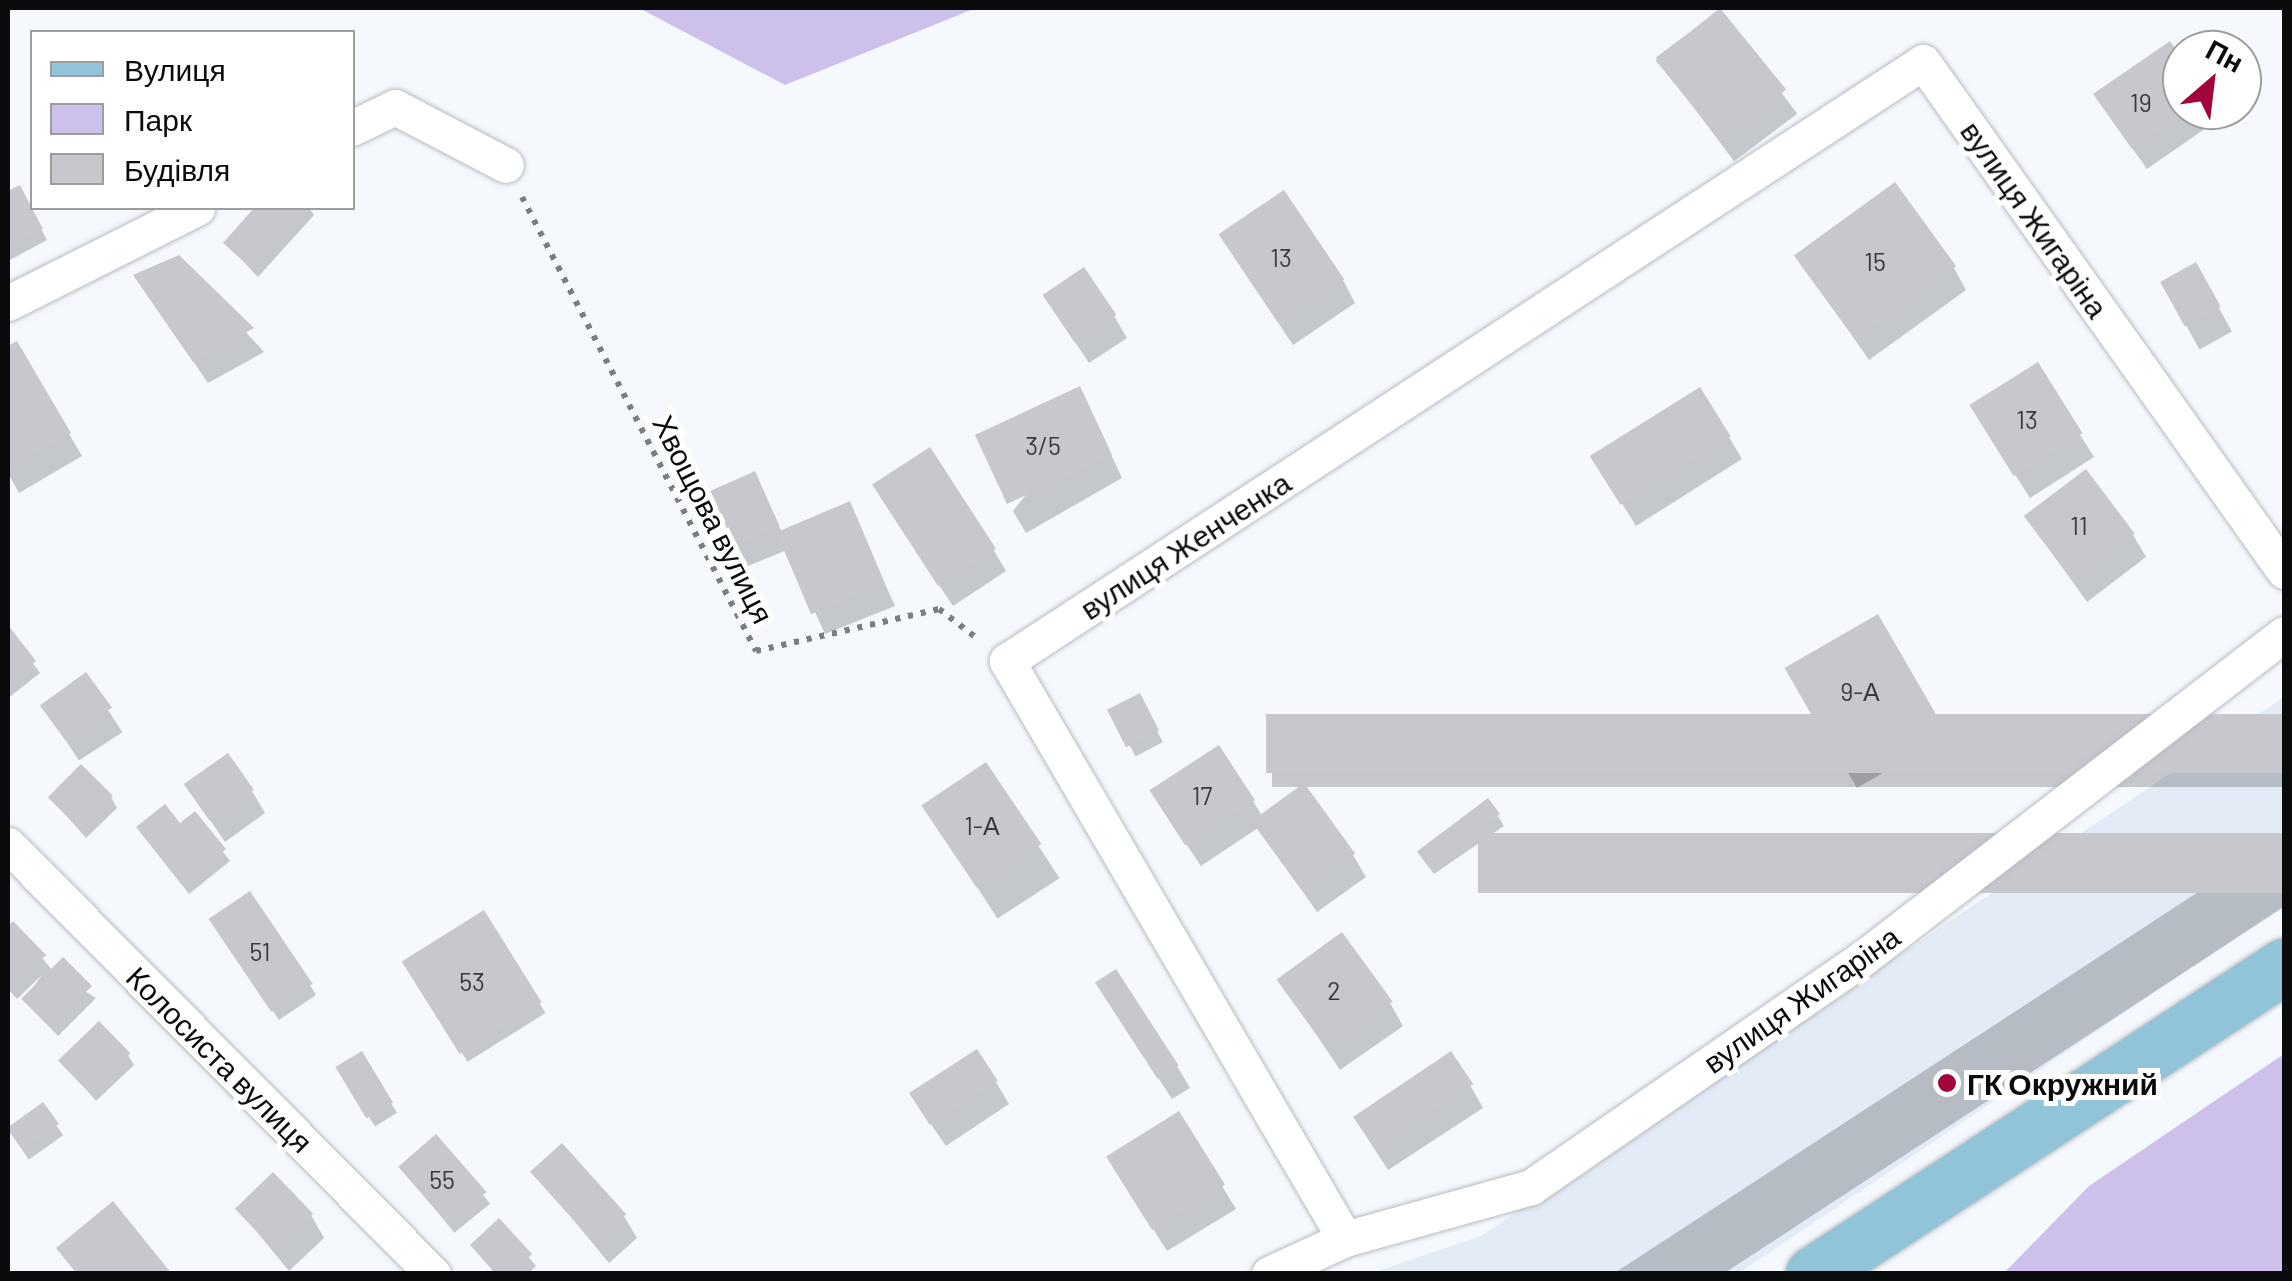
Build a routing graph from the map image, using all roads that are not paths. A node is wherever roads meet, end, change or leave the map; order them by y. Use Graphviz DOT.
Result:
graph roads {
  1 [pos="1924,62"];
  2 [pos="355,127"];
  3 [pos="506,165"];
  4 [pos="193,210"];
  5 [pos="8,303"];
  6 [pos="2284,572"];
  7 [pos="2284,634"];
  8 [pos="8,845"];
  9 [pos="2284,966"];
  10 [pos="1345,1238"];
  11 [pos="433,1274"];
  12 [pos="1270,1274"];
  13 [pos="1813,1274"];
  1 -- 6 [label="street, вулиця Жигаріна"];
  1 -- 10 [label="street, вулиця Женченка"];
  2 -- 3 [label="street"];
  4 -- 5 [label="street"];
  7 -- 10 [label="street, вулиця Жигаріна"];
  8 -- 11 [label="street, Колосиста вулиця"];
  9 -- 13 [label="main road"];
  10 -- 12 [label="street, вулиця Жигаріна"];
}
